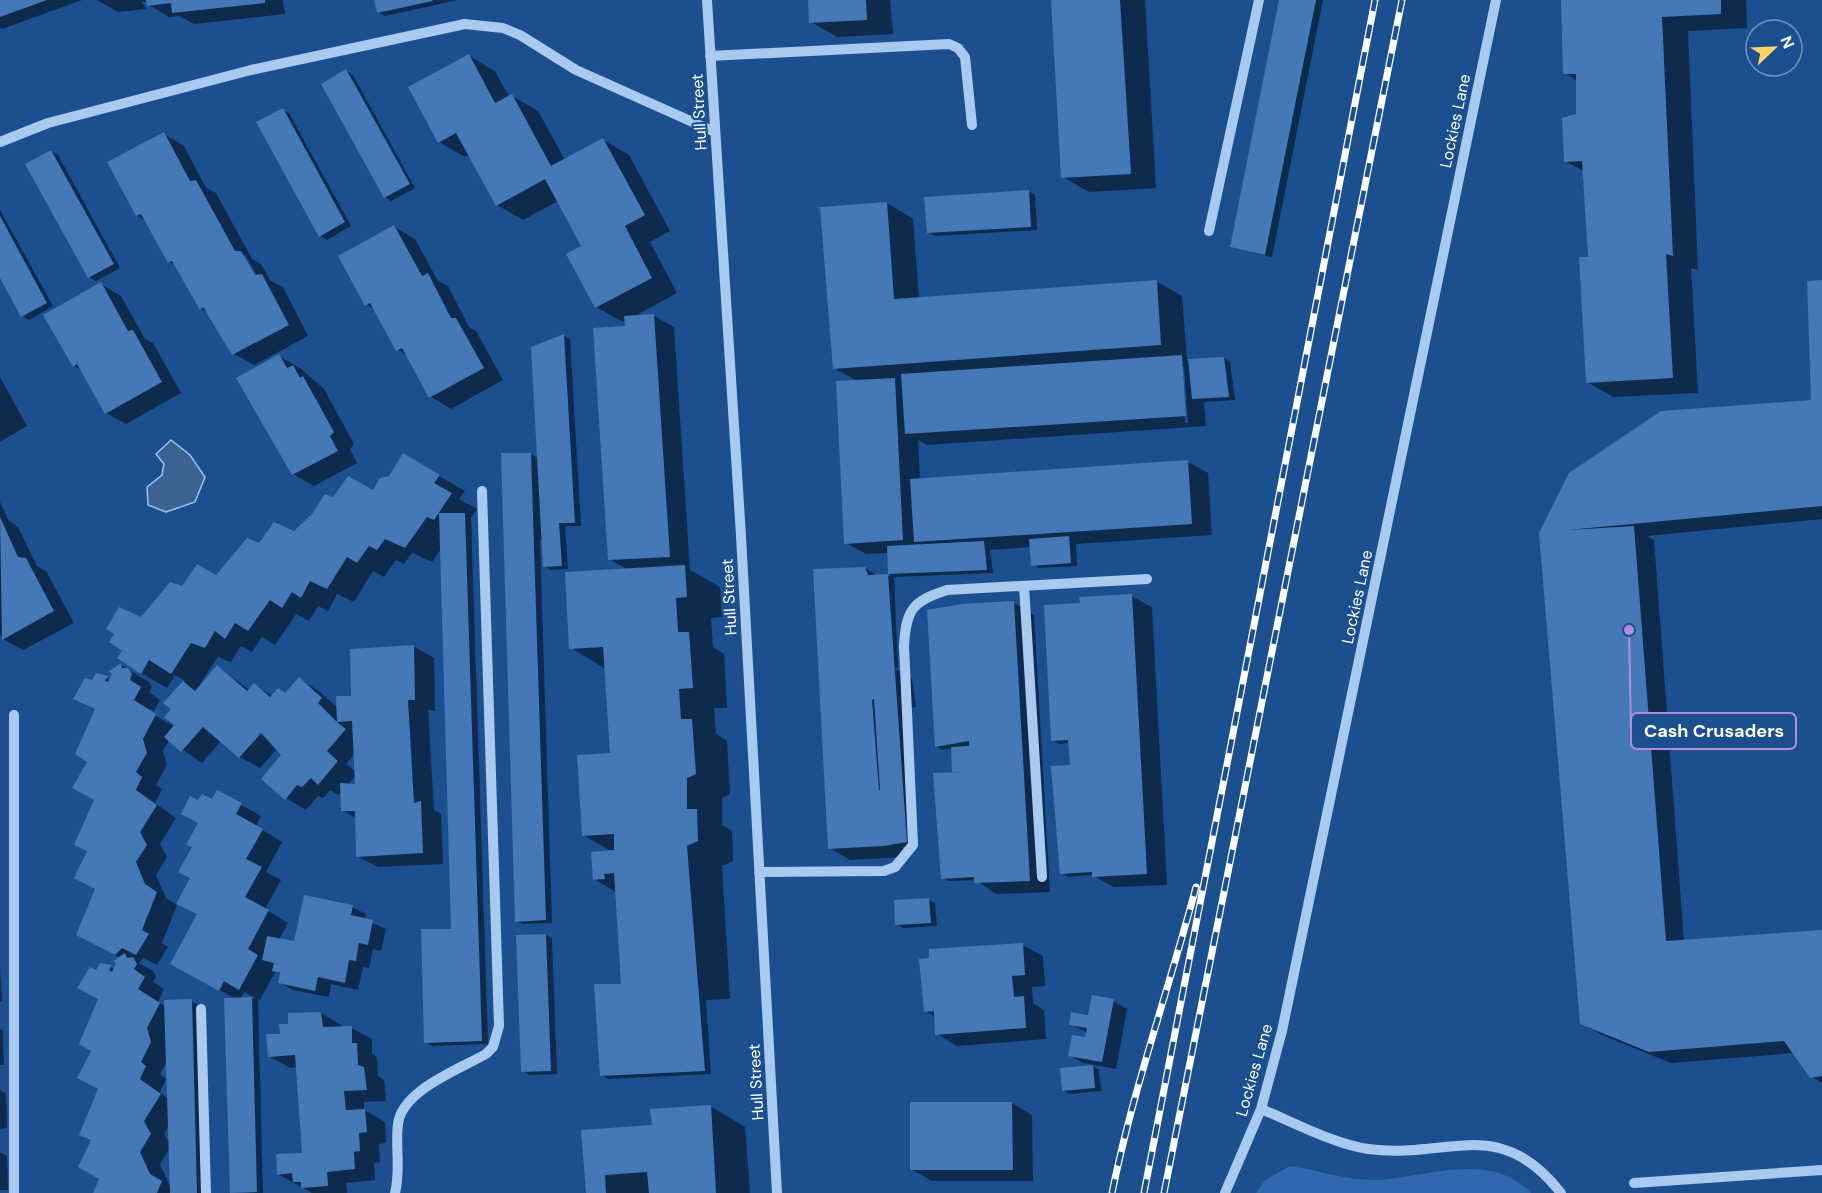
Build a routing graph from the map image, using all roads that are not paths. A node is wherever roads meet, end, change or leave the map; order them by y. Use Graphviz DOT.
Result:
graph roads {
  1 [pos="707,0"];
  2 [pos="1259,0"];
  3 [pos="1496,0"];
  4 [pos="711,56"];
  5 [pos="972,125"];
  6 [pos="715,132"];
  7 [pos="0,142"];
  8 [pos="1209,231"];
  9 [pos="482,490"];
  10 [pos="1148,579"];
  11 [pos="1024,586"];
  12 [pos="14,715"];
  13 [pos="759,872"];
  14 [pos="1042,877"];
  15 [pos="201,1009"];
  16 [pos="1261,1109"];
  17 [pos="1822,1170"];
  18 [pos="1634,1183"];
  19 [pos="14,1193"];
  20 [pos="206,1193"];
  21 [pos="394,1193"];
  22 [pos="777,1193"];
  23 [pos="1224,1193"];
  24 [pos="1561,1193"];
  1 -- 4 [label="street, Hull Street"];
  2 -- 8 [label="street"];
  3 -- 16 [label="street, Lockies Lane"];
  4 -- 5 [label="street"];
  4 -- 6 [label="street, Hull Street"];
  6 -- 7 [label="street"];
  6 -- 13 [label="street, Hull Street"];
  9 -- 21 [label="street"];
  10 -- 11 [label="street"];
  11 -- 13 [label="street"];
  11 -- 14 [label="street"];
  12 -- 19 [label="street"];
  13 -- 22 [label="street, Hull Street"];
  15 -- 20 [label="street"];
  16 -- 23 [label="street, Lockies Lane"];
  16 -- 24 [label="street"];
  17 -- 18 [label="street"];
}
